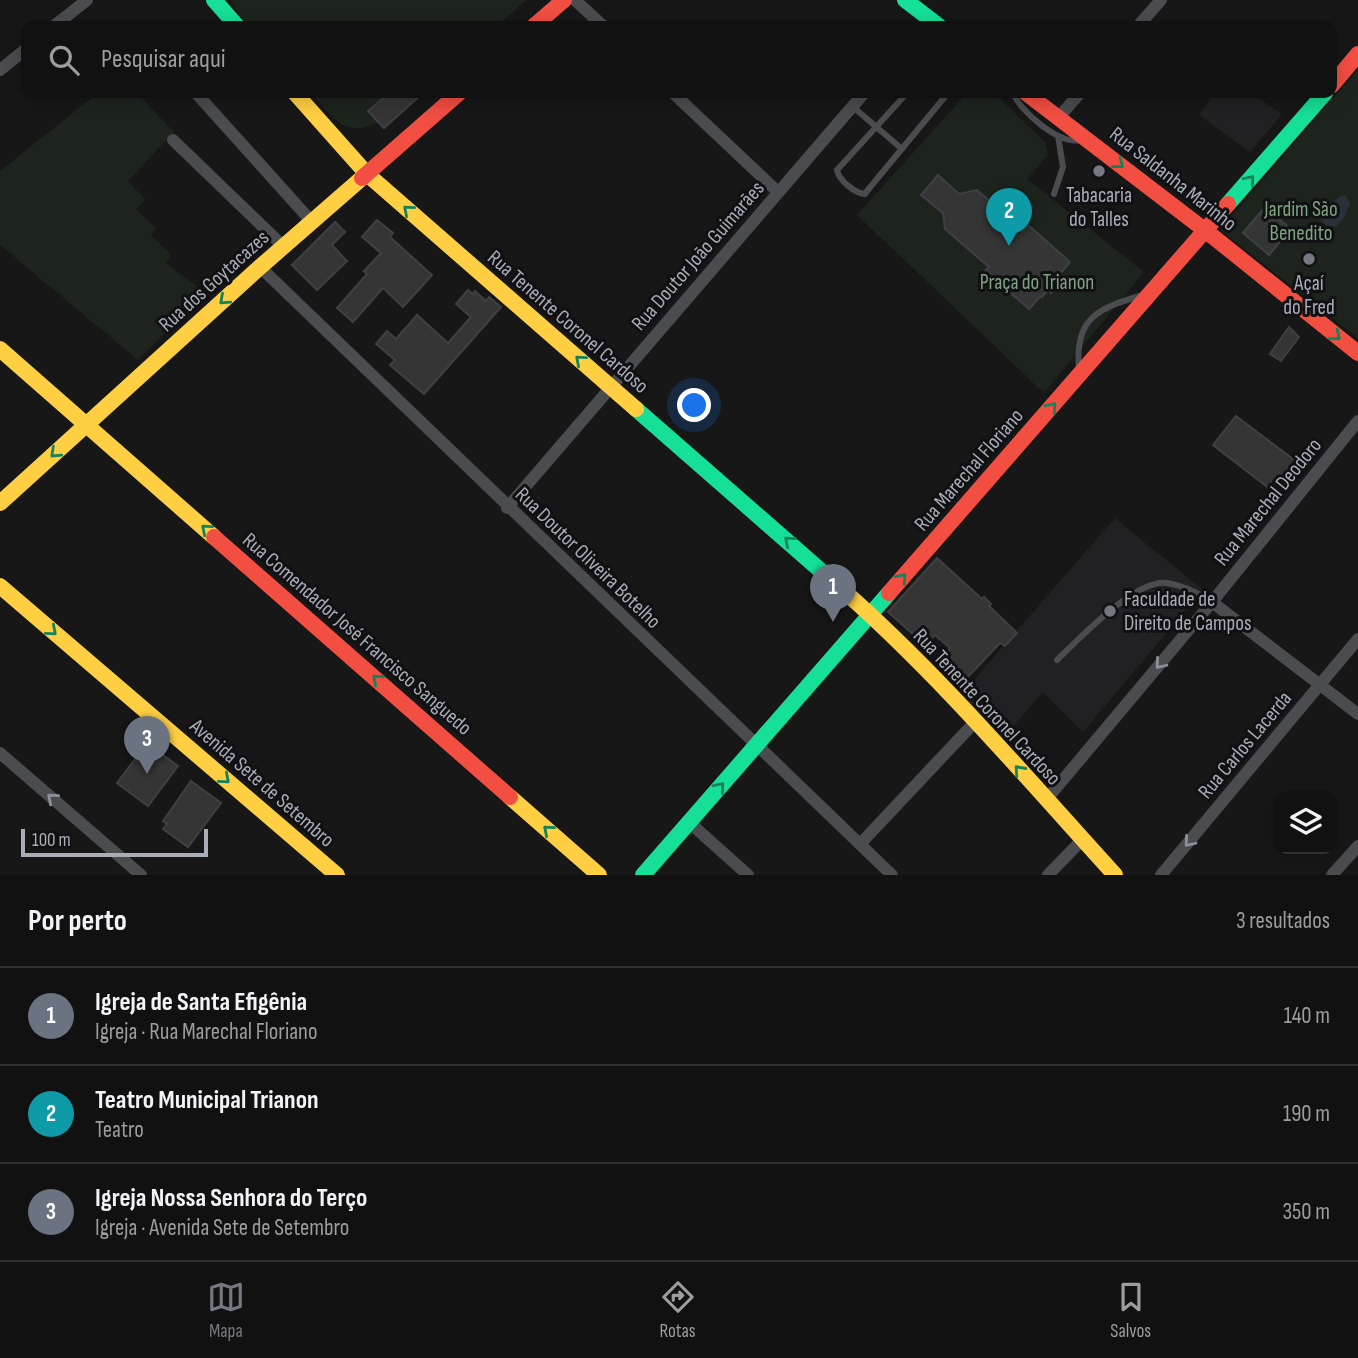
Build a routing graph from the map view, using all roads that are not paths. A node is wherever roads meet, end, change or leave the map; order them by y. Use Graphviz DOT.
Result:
graph roads {
  1 [pos="87,0"];
  2 [pos="214,0"];
  3 [pos="564,0"];
  4 [pos="575,0"];
  5 [pos="905,0"];
  6 [pos="1161,0"];
  7 [pos="60,21"];
  8 [pos="233,21"];
  9 [pos="540,21"];
  10 [pos="598,21"];
  11 [pos="926,21"];
  12 [pos="1142,21"];
  13 [pos="21,53"];
  14 [pos="1358,54"];
  15 [pos="0,69"];
  16 [pos="1337,79"];
  17 [pos="200,98"];
  18 [pos="299,98"];
  19 [pos="452,98"];
  20 [pos="678,98"];
  21 [pos="859,98"];
  22 [pos="903,98"];
  23 [pos="944,98"];
  24 [pos="1016,98"];
  25 [pos="1032,98"];
  26 [pos="1076,98"];
  27 [pos="1321,98"];
  28 [pos="852,106"];
  29 [pos="1058,118"];
  30 [pos="877,127"];
  31 [pos="1058,136"];
  32 [pos="1084,137"];
  33 [pos="173,140"];
  34 [pos="902,149"];
  35 [pos="367,174"];
  36 [pos="778,192"];
  37 [pos="1054,194"];
  38 [pos="312,222"];
  39 [pos="1206,231"];
  40 [pos="284,247"];
  41 [pos="260,267"];
  42 [pos="1152,293"];
  43 [pos="0,349"];
  44 [pos="1358,354"];
  45 [pos="1080,375"];
  46 [pos="610,387"];
  47 [pos="1358,421"];
  48 [pos="86,424"];
  49 [pos="0,503"];
  50 [pos="508,508"];
  51 [pos="0,586"];
  52 [pos="1212,602"];
  53 [pos="871,614"];
  54 [pos="1358,639"];
  55 [pos="1057,660"];
  56 [pos="1319,685"];
  57 [pos="1358,714"];
  58 [pos="975,722"];
  59 [pos="756,746"];
  60 [pos="0,753"];
  61 [pos="1046,800"];
  62 [pos="690,823"];
  63 [pos="1083,839"];
  64 [pos="861,843"];
  65 [pos="1358,846"];
  66 [pos="141,875"];
  67 [pos="337,875"];
  68 [pos="599,875"];
  69 [pos="643,875"];
  70 [pos="748,875"];
  71 [pos="892,875"];
  72 [pos="1048,875"];
  73 [pos="1115,875"];
  74 [pos="1161,875"];
  75 [pos="1332,875"];
  1 -- 7 [label="street"];
  2 -- 8 [label="main road"];
  3 -- 9 [label="main road"];
  4 -- 10 [label="street"];
  5 -- 11 [label="main road"];
  6 -- 12 [label="street"];
  13 -- 15 [label="street"];
  14 -- 16 [label="main road"];
  17 -- 38 [label="street"];
  18 -- 35 [label="main road, Rua Tenente Coronel Cardoso"];
  19 -- 35 [label="main road, Rua dos Goytacazes"];
  20 -- 36 [label="street"];
  21 -- 28 [label="street, Rua Doutor João Guimarães"];
  22 -- 30 [label="lane"];
  23 -- 34 [label="lane"];
  24 -- 31 [label="lane"];
  25 -- 29 [label="main road, Rua Saldanha Marinho"];
  26 -- 29 [label="street"];
  39 -- 27 [label="main road, Rua Marechal Floriano, one-way"];
  28 -- 30 [label="lane"];
  28 -- 36 [label="street, Rua Doutor João Guimarães"];
  29 -- 32 [label="main road, Rua Saldanha Marinho"];
  30 -- 34 [label="lane"];
  30 -- 34 [label="lane"];
  31 -- 32 [label="lane"];
  31 -- 37 [label="lane"];
  32 -- 39 [label="main road, Rua Saldanha Marinho, one-way"];
  33 -- 40 [label="street"];
  35 -- 38 [label="main road, Rua dos Goytacazes"];
  46 -- 35 [label="main road, Rua Tenente Coronel Cardoso, one-way"];
  36 -- 46 [label="street, Rua Doutor João Guimarães"];
  38 -- 40 [label="main road, Rua dos Goytacazes"];
  39 -- 42 [label="main road, Rua Marechal Floriano"];
  39 -- 44 [label="main road, Rua Saldanha Marinho, one-way"];
  40 -- 41 [label="main road, Rua dos Goytacazes"];
  41 -- 48 [label="main road, Rua dos Goytacazes, one-way"];
  41 -- 50 [label="street, Rua Doutor Oliveira Botelho"];
  42 -- 45 [label="main road, Rua Marechal Floriano"];
  42 -- 45 [label="lane"];
  43 -- 48 [label="main road, Rua Comendador José Francisco Sanguedo"];
  53 -- 45 [label="main road, Rua Marechal Floriano, one-way"];
  46 -- 50 [label="street, Rua Doutor João Guimarães"];
  53 -- 46 [label="main road, Rua Tenente Coronel Cardoso, one-way"];
  47 -- 52 [label="street, Rua Marechal Deodoro"];
  48 -- 49 [label="main road, Rua dos Goytacazes, one-way"];
  68 -- 48 [label="main road, Rua Comendador José Francisco Sanguedo, one-way"];
  50 -- 59 [label="street, Rua Doutor Oliveira Botelho"];
  51 -- 67 [label="main road, Avenida Sete de Setembro, one-way"];
  52 -- 55 [label="lane"];
  52 -- 56 [label="street"];
  52 -- 61 [label="street, Rua Marechal Deodoro, one-way"];
  53 -- 58 [label="main road, Rua Tenente Coronel Cardoso"];
  53 -- 59 [label="main road, Rua Marechal Floriano"];
  54 -- 56 [label="street, Rua Carlos Lacerda"];
  56 -- 57 [label="street"];
  56 -- 74 [label="street, Rua Carlos Lacerda, one-way"];
  61 -- 58 [label="main road, Rua Tenente Coronel Cardoso, one-way"];
  58 -- 64 [label="street"];
  62 -- 59 [label="main road, Rua Marechal Floriano, one-way"];
  59 -- 64 [label="street, Rua Doutor Oliveira Botelho"];
  66 -- 60 [label="street, one-way"];
  61 -- 63 [label="main road, Rua Tenente Coronel Cardoso"];
  62 -- 69 [label="main road, Rua Marechal Floriano"];
  62 -- 70 [label="street"];
  63 -- 72 [label="street"];
  63 -- 73 [label="main road, Rua Tenente Coronel Cardoso"];
  64 -- 71 [label="street, Rua Doutor Oliveira Botelho"];
  65 -- 75 [label="street"];
}
